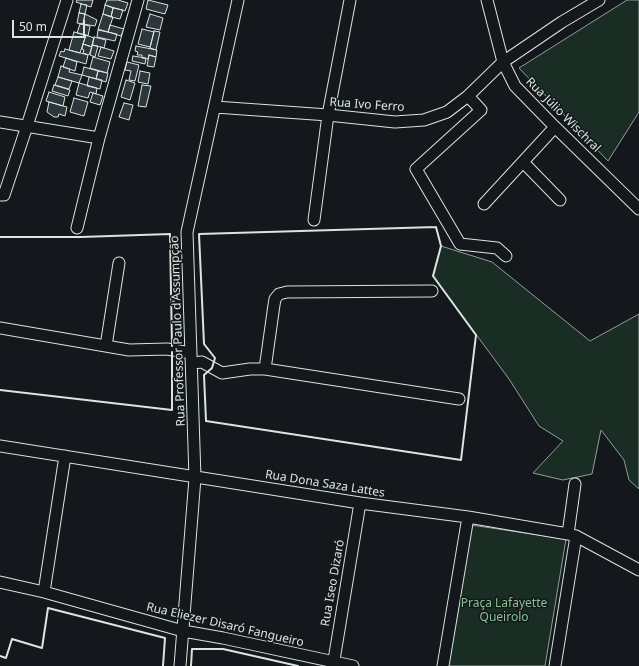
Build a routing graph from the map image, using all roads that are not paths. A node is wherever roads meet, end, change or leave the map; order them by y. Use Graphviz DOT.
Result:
graph roads {
  1 [pos="67,0"];
  2 [pos="138,0"];
  3 [pos="238,0"];
  4 [pos="350,0"];
  5 [pos="487,0"];
  6 [pos="599,0"];
  7 [pos="503,62"];
  8 [pos="468,96"];
  9 [pos="215,107"];
  10 [pos="328,115"];
  11 [pos="0,122"];
  12 [pos="28,126"];
  13 [pos="555,127"];
  14 [pos="99,138"];
  15 [pos="523,162"];
  16 [pos="2,195"];
  17 [pos="560,200"];
  18 [pos="484,204"];
  19 [pos="639,209"];
  20 [pos="314,220"];
  21 [pos="77,228"];
  22 [pos="506,256"];
  23 [pos="119,263"];
  24 [pos="432,291"];
  25 [pos="0,328"];
  26 [pos="106,346"];
  27 [pos="191,358"];
  28 [pos="265,369"];
  29 [pos="459,399"];
  30 [pos="0,446"];
  31 [pos="65,456"];
  32 [pos="195,478"];
  33 [pos="575,484"];
  34 [pos="360,504"];
  35 [pos="468,518"];
  36 [pos="572,535"];
  37 [pos="639,570"];
  38 [pos="0,582"];
  39 [pos="44,592"];
  40 [pos="183,631"];
  41 [pos="334,664"];
  42 [pos="180,666"];
  43 [pos="353,666"];
  44 [pos="443,666"];
  45 [pos="555,666"];
  1 -- 12 [label="street"];
  2 -- 14 [label="street"];
  3 -- 9 [label="street, Rua Professor Paulo d'Assumpção"];
  4 -- 10 [label="street"];
  5 -- 7 [label="street, Rua Júlio Wischral"];
  6 -- 7 [label="street, Rua Ivo Ferro"];
  7 -- 8 [label="street, Rua Ivo Ferro"];
  7 -- 13 [label="street, Rua Júlio Wischral"];
  8 -- 10 [label="street, Rua Ivo Ferro"];
  8 -- 22 [label="street"];
  9 -- 10 [label="street, Rua Ivo Ferro"];
  9 -- 27 [label="street, Rua Professor Paulo d'Assumpção"];
  10 -- 20 [label="street"];
  11 -- 12 [label="street"];
  12 -- 14 [label="street"];
  12 -- 16 [label="street"];
  13 -- 15 [label="street"];
  13 -- 19 [label="street, Rua Júlio Wischral"];
  14 -- 21 [label="street"];
  15 -- 17 [label="street"];
  15 -- 18 [label="street"];
  23 -- 26 [label="street"];
  24 -- 28 [label="street"];
  25 -- 26 [label="street"];
  26 -- 27 [label="street"];
  27 -- 28 [label="street"];
  27 -- 32 [label="street, Rua Professor Paulo d'Assumpção"];
  28 -- 29 [label="street"];
  30 -- 31 [label="street, Rua Dona Saza Lattes"];
  31 -- 32 [label="street, Rua Dona Saza Lattes"];
  31 -- 39 [label="street"];
  32 -- 34 [label="street, Rua Dona Saza Lattes"];
  32 -- 40 [label="street, Rua Professor Paulo d'Assumpção"];
  33 -- 36 [label="street"];
  34 -- 35 [label="street, Rua Dona Saza Lattes"];
  34 -- 41 [label="street, Rua Iseo Dizaró"];
  35 -- 36 [label="street, Rua Dona Saza Lattes"];
  35 -- 44 [label="street"];
  36 -- 37 [label="street, Rua Dona Saza Lattes"];
  36 -- 45 [label="street"];
  38 -- 39 [label="street, Rua Eliezer Disaró Fangueiro"];
  39 -- 40 [label="street, Rua Eliezer Disaró Fangueiro"];
  40 -- 41 [label="street, Rua Eliezer Disaró Fangueiro"];
  40 -- 42 [label="street, Rua Professor Paulo d'Assumpção"];
  41 -- 43 [label="street, Rua Eliezer Disaró Fangueiro"];
}
